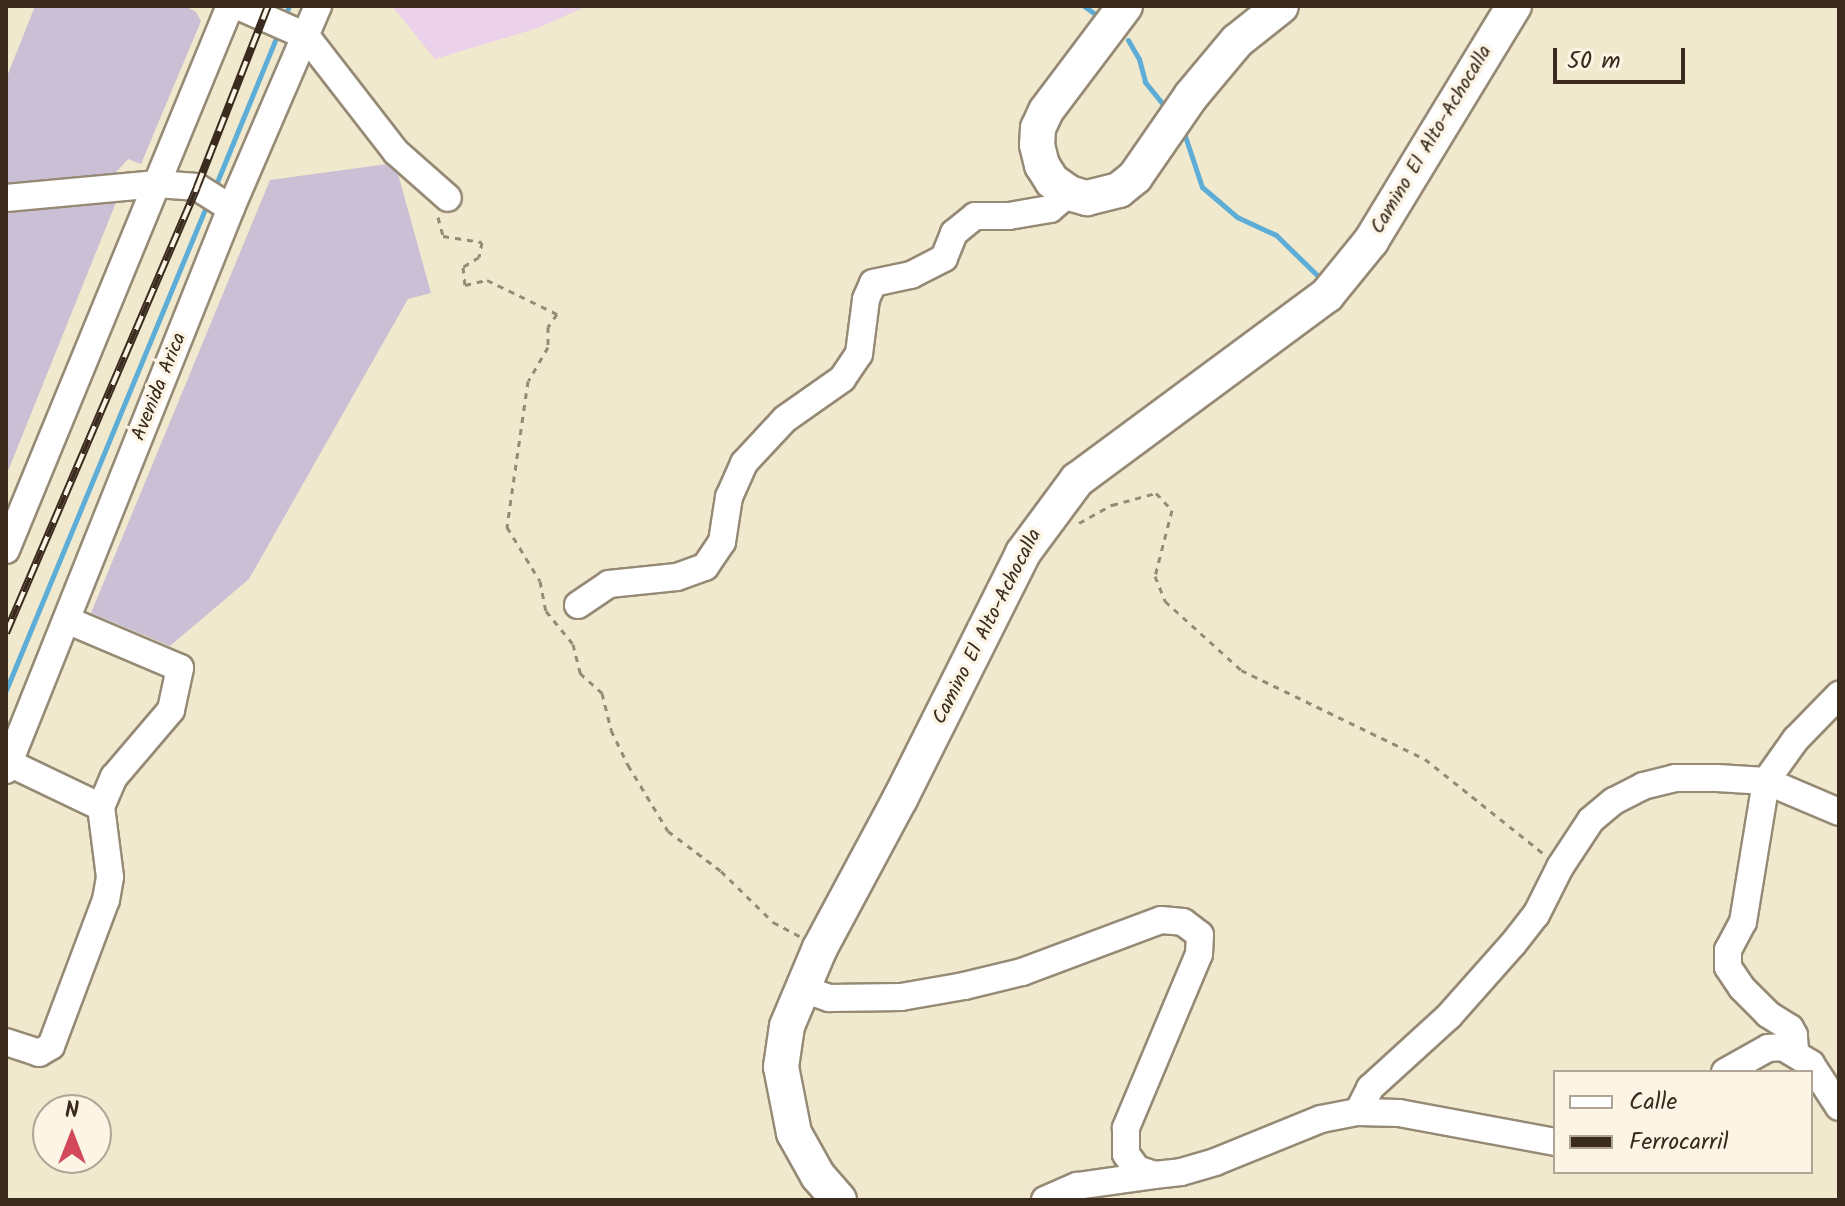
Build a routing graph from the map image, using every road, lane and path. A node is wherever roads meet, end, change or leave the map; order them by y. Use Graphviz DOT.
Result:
graph roads {
  1 [pos="230,6"];
  2 [pos="238,6"];
  3 [pos="318,6"];
  4 [pos="1125,6"];
  5 [pos="1281,6"];
  6 [pos="1514,6"];
  7 [pos="306,36"];
  8 [pos="157,184"];
  9 [pos="1069,193"];
  10 [pos="6,198"];
  11 [pos="448,198"];
  12 [pos="231,208"];
  13 [pos="1074,526"];
  14 [pos="6,550"];
  15 [pos="578,605"];
  16 [pos="67,620"];
  17 [pos="1839,695"];
  18 [pos="8,766"];
  19 [pos="1766,781"];
  20 [pos="101,807"];
  21 [pos="1839,812"];
  22 [pos="1560,867"];
  23 [pos="820,948"];
  24 [pos="803,989"];
  25 [pos="6,1042"];
  26 [pos="1795,1051"];
  27 [pos="1729,1070"];
  28 [pos="1839,1107"];
  29 [pos="1358,1112"];
  30 [pos="1553,1142"];
  31 [pos="1154,1175"];
  32 [pos="839,1200"];
  33 [pos="1045,1200"];
  1 -- 8 [label="street"];
  2 -- 7 [label="street"];
  3 -- 7 [label="street, Avenida Arica"];
  4 -- 9 [label="main road"];
  5 -- 9 [label="main road"];
  6 -- 23 [label="main road, Camino El Alto-Achocalla"];
  7 -- 11 [label="street"];
  7 -- 12 [label="street, Avenida Arica"];
  8 -- 10 [label="street"];
  8 -- 12 [label="street"];
  8 -- 14 [label="street"];
  9 -- 15 [label="street"];
  11 -- 23 [label="path"];
  12 -- 16 [label="street, Avenida Arica"];
  13 -- 22 [label="path"];
  16 -- 18 [label="street, Avenida Arica"];
  16 -- 20 [label="street"];
  17 -- 19 [label="street"];
  18 -- 20 [label="street"];
  19 -- 21 [label="street"];
  19 -- 22 [label="street"];
  19 -- 26 [label="street"];
  20 -- 25 [label="street"];
  22 -- 29 [label="street"];
  23 -- 24 [label="main road, Camino El Alto-Achocalla"];
  24 -- 31 [label="street"];
  24 -- 32 [label="main road, Camino El Alto-Achocalla"];
  26 -- 27 [label="street"];
  26 -- 28 [label="street"];
  29 -- 30 [label="street"];
  29 -- 31 [label="street"];
  31 -- 33 [label="street"];
}
